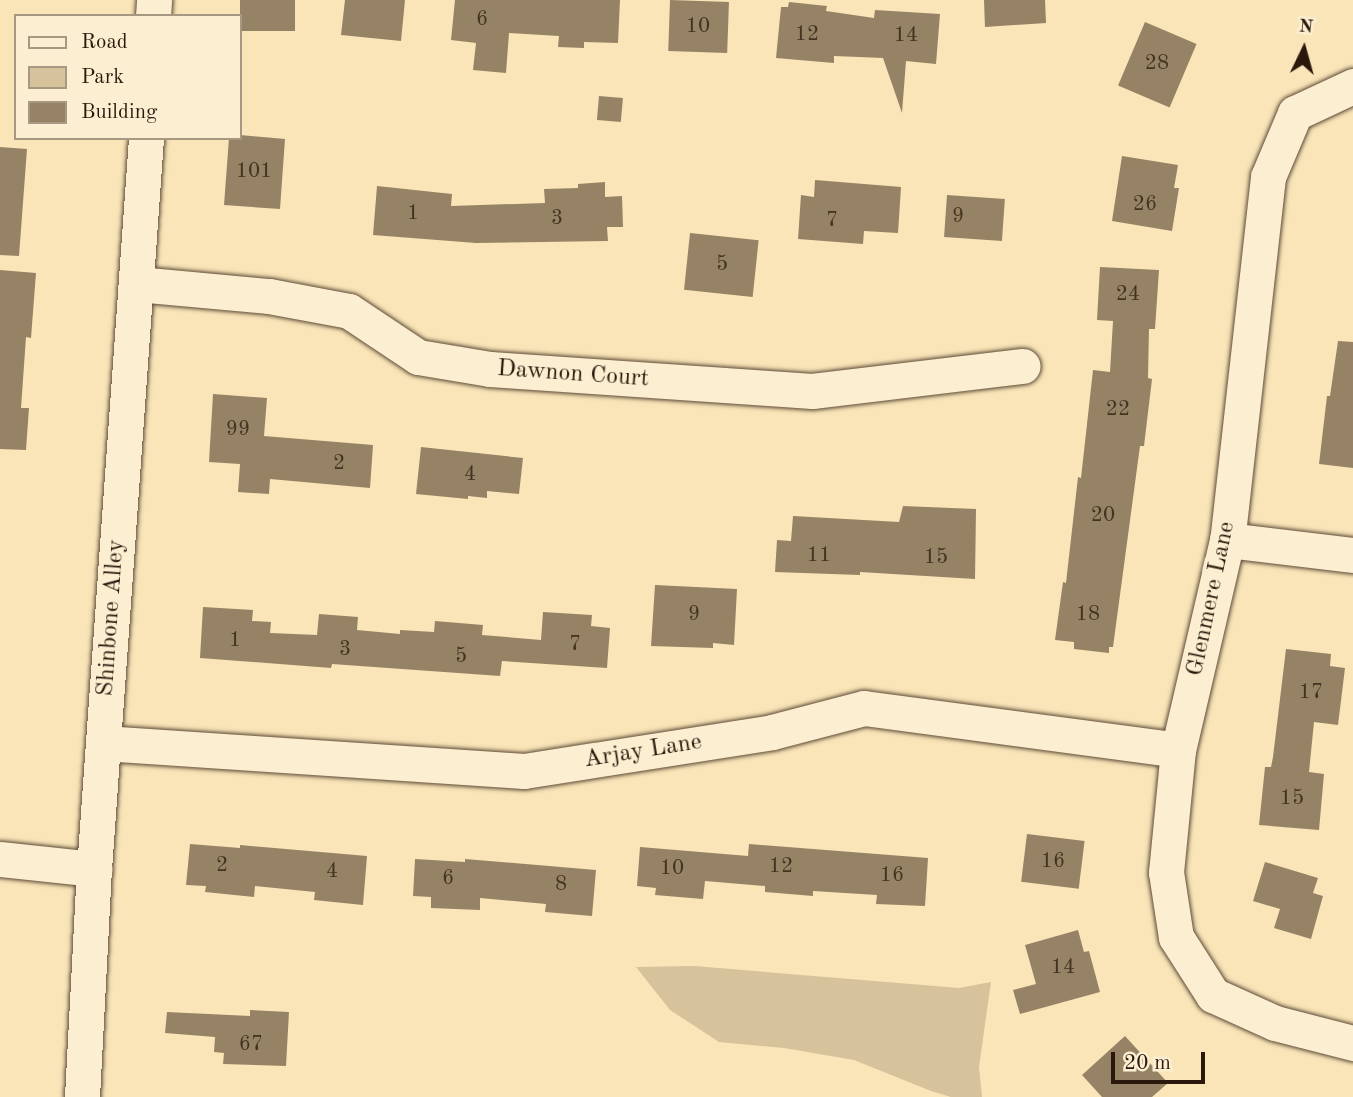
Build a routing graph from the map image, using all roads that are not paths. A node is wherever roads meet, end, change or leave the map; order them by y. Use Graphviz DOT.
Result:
graph roads {
  1 [pos="1353,86"];
  2 [pos="146,140"];
  3 [pos="137,284"];
  4 [pos="1023,366"];
  5 [pos="1227,540"];
  6 [pos="1353,555"];
  7 [pos="103,743"];
  8 [pos="1178,750"];
  9 [pos="0,859"];
  10 [pos="94,869"];
  11 [pos="1353,1043"];
  12 [pos="82,1097"];
  1 -- 5 [label="street, Glenmere Lane"];
  2 -- 3 [label="street, Shinbone Alley"];
  3 -- 4 [label="street, Dawnon Court"];
  3 -- 7 [label="street, Shinbone Alley"];
  5 -- 6 [label="street"];
  5 -- 8 [label="street, Glenmere Lane"];
  7 -- 8 [label="street, Arjay Lane"];
  7 -- 10 [label="street, Shinbone Alley"];
  8 -- 11 [label="street, Glenmere Lane"];
  9 -- 10 [label="street"];
  10 -- 12 [label="street, Shinbone Alley"];
}
